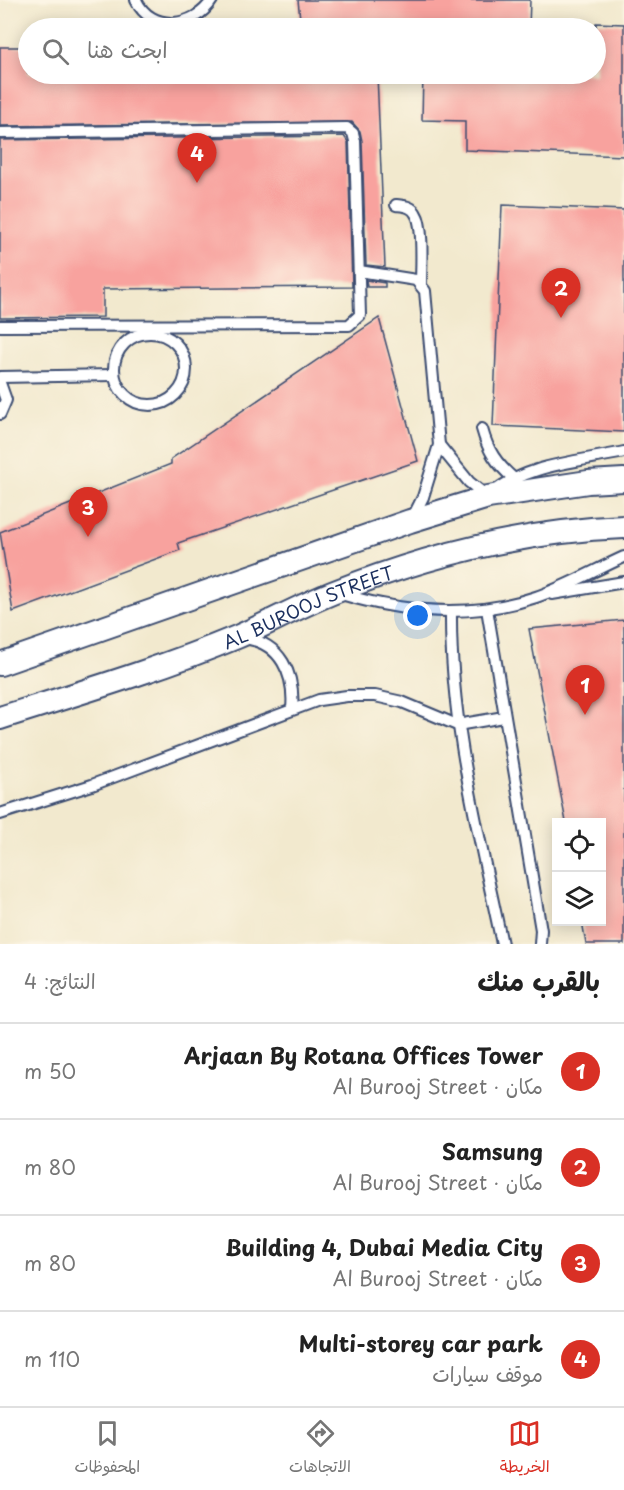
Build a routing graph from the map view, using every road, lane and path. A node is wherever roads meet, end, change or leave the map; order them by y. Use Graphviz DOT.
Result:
graph roads {
  1 [pos="136,0"];
  2 [pos="212,0"];
  3 [pos="152,18"];
  4 [pos="194,18"];
  5 [pos="0,133"];
  6 [pos="396,205"];
  7 [pos="359,271"];
  8 [pos="421,284"];
  9 [pos="0,326"];
  10 [pos="155,329"];
  11 [pos="139,330"];
  12 [pos="114,375"];
  13 [pos="0,376"];
  14 [pos="0,383"];
  15 [pos="0,414"];
  16 [pos="482,429"];
  17 [pos="439,445"];
  18 [pos="624,452"];
  19 [pos="513,478"];
  20 [pos="624,480"];
  21 [pos="530,482"];
  22 [pos="488,497"];
  23 [pos="410,521"];
  24 [pos="624,527"];
  25 [pos="624,557"];
  26 [pos="624,582"];
  27 [pos="335,592"];
  28 [pos="537,596"];
  29 [pos="487,609"];
  30 [pos="451,612"];
  31 [pos="237,637"];
  32 [pos="0,664"];
  33 [pos="292,709"];
  34 [pos="504,717"];
  35 [pos="0,718"];
  36 [pos="457,725"];
  37 [pos="0,814"];
  38 [pos="502,944"];
  39 [pos="540,944"];
  1 -- 3 [label="lane"];
  2 -- 4 [label="lane"];
  5 -- 7 [label="lane"];
  6 -- 8 [label="lane"];
  7 -- 8 [label="lane"];
  7 -- 10 [label="lane"];
  8 -- 17 [label="lane"];
  9 -- 11 [label="lane"];
  10 -- 11 [label="lane"];
  10 -- 12 [label="lane"];
  11 -- 12 [label="lane"];
  12 -- 13 [label="lane"];
  14 -- 15 [label="lane"];
  16 -- 19 [label="lane"];
  17 -- 22 [label="lane"];
  17 -- 23 [label="lane"];
  18 -- 21 [label="lane"];
  19 -- 21 [label="lane"];
  19 -- 22 [label="lane"];
  20 -- 21 [label="street"];
  21 -- 22 [label="street"];
  22 -- 23 [label="street"];
  23 -- 32 [label="street"];
  24 -- 27 [label="street, AL BUROOJ STREET"];
  25 -- 28 [label="lane"];
  26 -- 28 [label="lane"];
  27 -- 30 [label="lane"];
  27 -- 31 [label="street, AL BUROOJ STREET"];
  28 -- 29 [label="lane"];
  29 -- 30 [label="lane"];
  29 -- 34 [label="lane"];
  30 -- 36 [label="lane"];
  31 -- 33 [label="lane"];
  31 -- 35 [label="street, AL BUROOJ STREET"];
  33 -- 36 [label="lane"];
  33 -- 37 [label="lane"];
  34 -- 36 [label="lane"];
  34 -- 39 [label="lane"];
  36 -- 38 [label="lane"];
}
